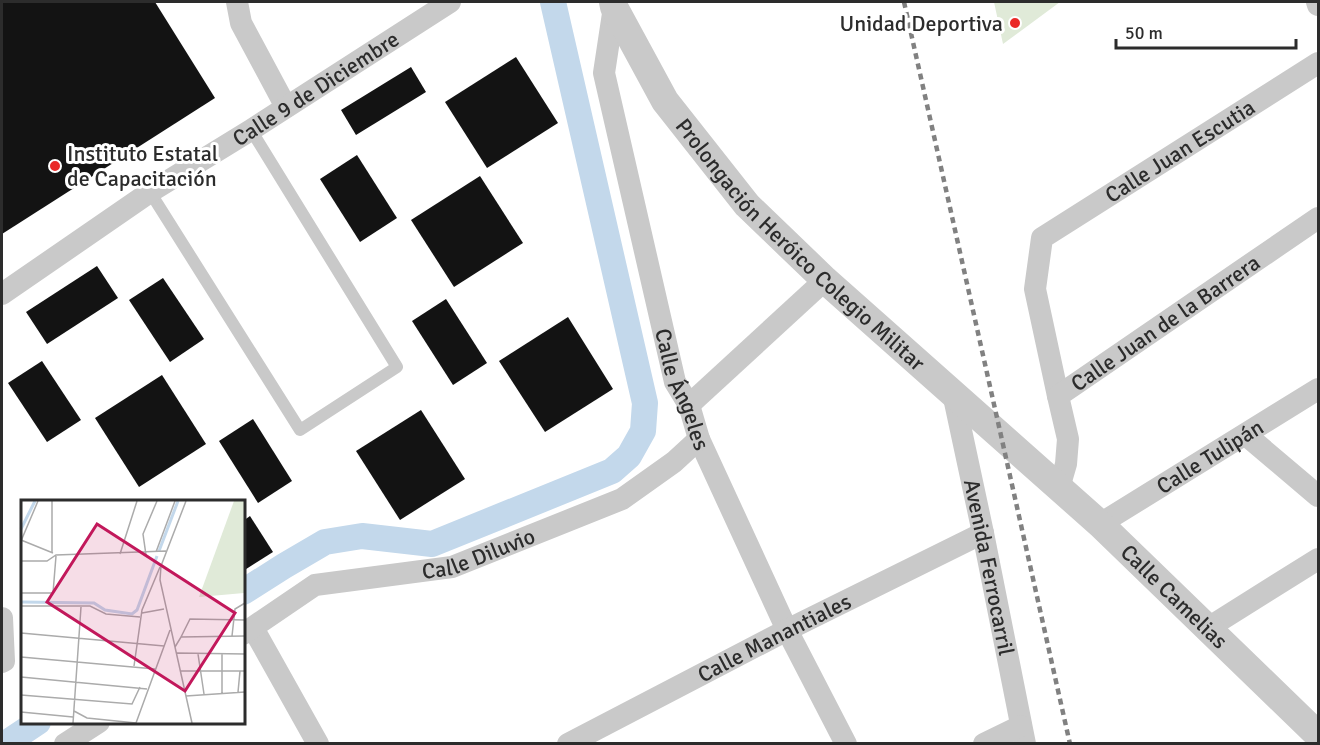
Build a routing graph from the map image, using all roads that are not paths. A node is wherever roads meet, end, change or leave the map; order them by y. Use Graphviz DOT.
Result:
graph roads {
  1 [pos="237,2"];
  2 [pos="450,2"];
  3 [pos="613,4"];
  4 [pos="1318,63"];
  5 [pos="286,107"];
  6 [pos="251,130"];
  7 [pos="150,192"];
  8 [pos="1318,218"];
  9 [pos="825,280"];
  10 [pos="2,294"];
  11 [pos="1318,388"];
  12 [pos="953,393"];
  13 [pos="1058,396"];
  14 [pos="689,405"];
  15 [pos="1246,435"];
  16 [pos="699,439"];
  17 [pos="1026,458"];
  18 [pos="1059,488"];
  19 [pos="1318,496"];
  20 [pos="1101,524"];
  21 [pos="983,533"];
  22 [pos="1318,559"];
  23 [pos="2,618"];
  24 [pos="1208,628"];
  25 [pos="787,630"];
  26 [pos="248,631"];
  27 [pos="2,663"];
  28 [pos="97,724"];
  29 [pos="1023,735"];
  30 [pos="1318,735"];
  31 [pos="65,744"];
  32 [pos="318,744"];
  33 [pos="568,744"];
  34 [pos="846,744"];
  35 [pos="984,744"];
  1 -- 5 [label="street"];
  2 -- 5 [label="street, Calle 9 de Diciembre"];
  3 -- 9 [label="street, Prolongación Heróico Colegio Militar"];
  3 -- 14 [label="street, Calle Ángeles"];
  4 -- 13 [label="street, Calle Juan Escutia"];
  5 -- 6 [label="street, Calle 9 de Diciembre"];
  6 -- 7 [label="street, Calle 9 de Diciembre"];
  6 -- 7 [label="lane"];
  7 -- 10 [label="street, Calle 9 de Diciembre"];
  8 -- 13 [label="street, Calle Juan de la Barrera"];
  9 -- 12 [label="street, Prolongación Heróico Colegio Militar"];
  9 -- 14 [label="street"];
  11 -- 15 [label="street, Calle Tulipán"];
  12 -- 17 [label="street, Prolongación Heróico Colegio Militar"];
  12 -- 21 [label="street, Avenida Ferrocarril"];
  13 -- 18 [label="street, Calle Juan de la Barrera"];
  14 -- 16 [label="street, Calle Ángeles"];
  15 -- 19 [label="street"];
  15 -- 20 [label="street, Calle Tulipán"];
  16 -- 25 [label="street, Calle Ángeles"];
  16 -- 26 [label="street, Calle Diluvio"];
  17 -- 18 [label="street, Calle Camelias"];
  18 -- 20 [label="street, Calle Camelias"];
  20 -- 24 [label="street, Calle Camelias"];
  21 -- 25 [label="street, Calle Manantiales"];
  21 -- 29 [label="street, Avenida Ferrocarril"];
  22 -- 24 [label="street"];
  23 -- 27 [label="street"];
  24 -- 30 [label="street, Calle Camelias"];
  25 -- 33 [label="street, Calle Manantiales"];
  25 -- 34 [label="street, Calle Ángeles"];
  26 -- 32 [label="street"];
  28 -- 31 [label="street"];
  29 -- 35 [label="street"];
}
